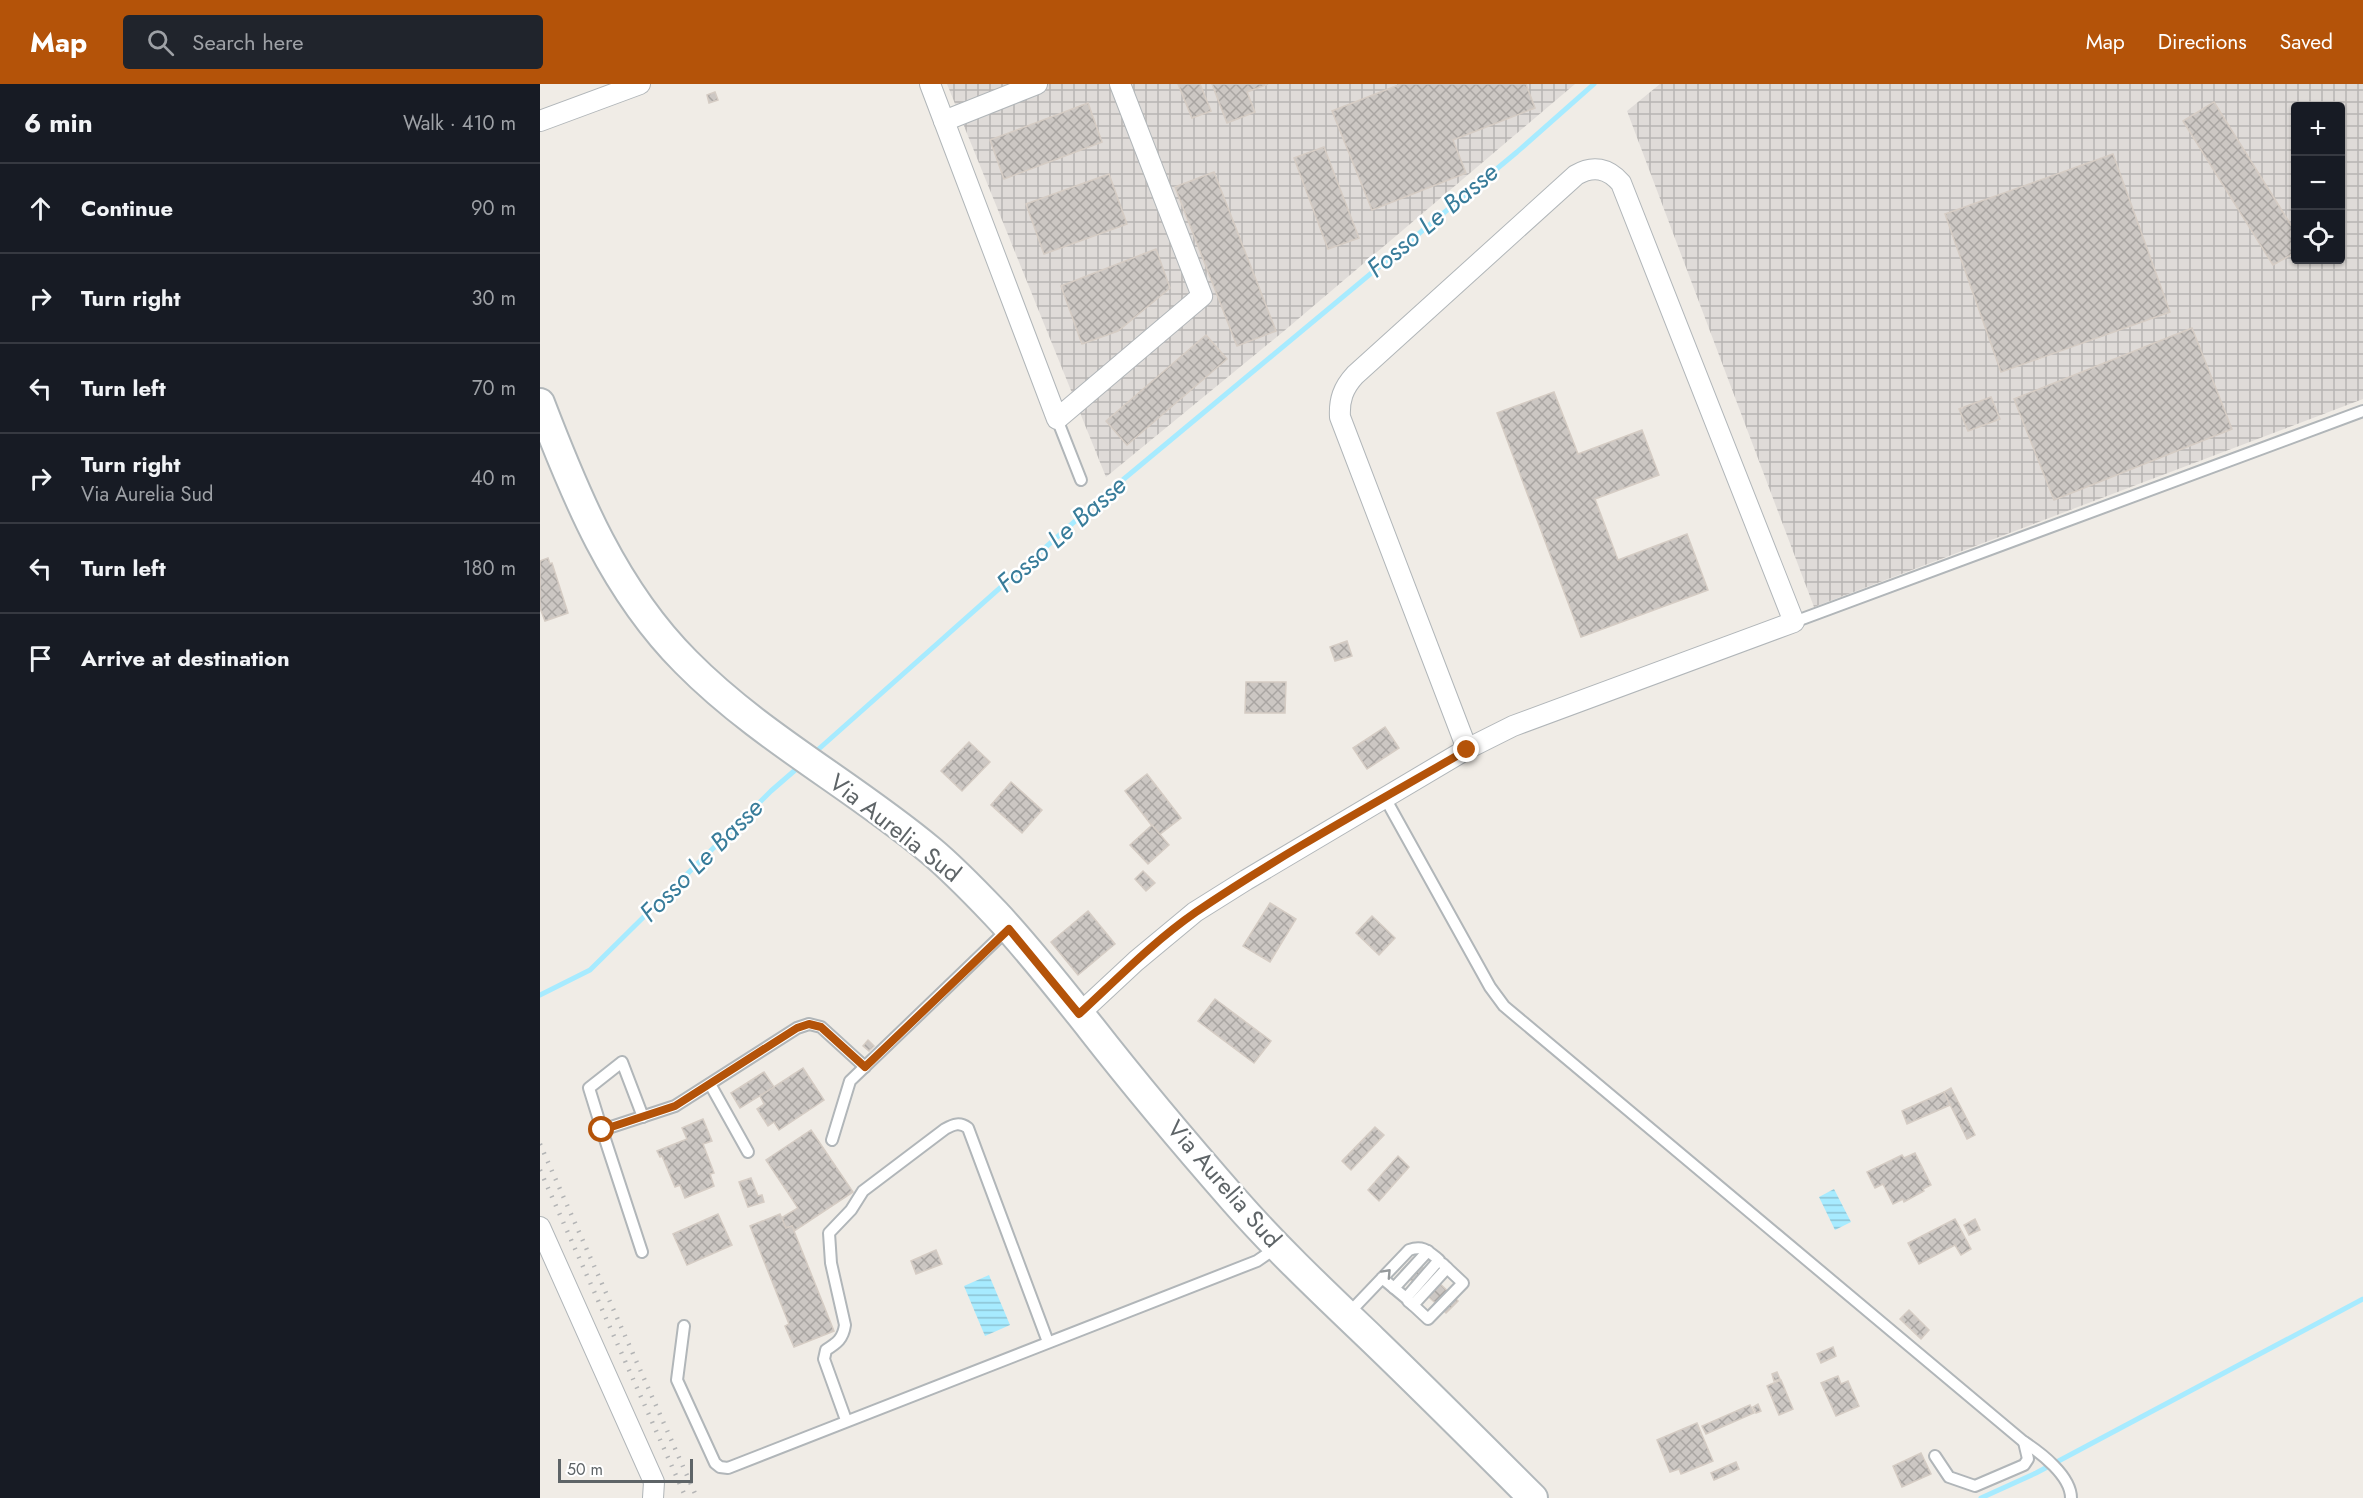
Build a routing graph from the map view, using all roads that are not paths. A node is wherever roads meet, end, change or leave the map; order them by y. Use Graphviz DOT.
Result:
graph roads {
  1 [pos="640,84"];
  2 [pos="930,84"];
  3 [pos="1037,84"];
  4 [pos="1120,84"];
  5 [pos="540,120"];
  6 [pos="944,121"];
  7 [pos="540,403"];
  8 [pos="2363,411"];
  9 [pos="1057,419"];
  10 [pos="1081,480"];
  11 [pos="1794,621"];
  12 [pos="1467,750"];
  13 [pos="1385,798"];
  14 [pos="1009,929"];
  15 [pos="1079,1014"];
  16 [pos="865,1067"];
  17 [pos="710,1084"];
  18 [pos="643,1117"];
  19 [pos="602,1130"];
  20 [pos="832,1140"];
  21 [pos="748,1152"];
  22 [pos="540,1227"];
  23 [pos="1279,1247"];
  24 [pos="1428,1251"];
  25 [pos="642,1252"];
  26 [pos="1443,1264"];
  27 [pos="1382,1278"];
  28 [pos="1394,1288"];
  29 [pos="1410,1302"];
  30 [pos="1347,1315"];
  31 [pos="684,1326"];
  32 [pos="1048,1342"];
  33 [pos="846,1420"];
  34 [pos="2024,1442"];
  35 [pos="1935,1456"];
  36 [pos="653,1498"];
  37 [pos="1533,1498"];
  38 [pos="2071,1498"];
  1 -- 5 [label="street"];
  2 -- 6 [label="street"];
  3 -- 6 [label="street"];
  4 -- 9 [label="street"];
  6 -- 9 [label="street"];
  7 -- 14 [label="main road, Via Aurelia Sud"];
  8 -- 11 [label="lane"];
  9 -- 10 [label="lane"];
  11 -- 12 [label="street"];
  11 -- 12 [label="street"];
  12 -- 13 [label="street"];
  13 -- 15 [label="street"];
  13 -- 34 [label="lane"];
  14 -- 15 [label="main road, Via Aurelia Sud"];
  14 -- 16 [label="lane"];
  15 -- 23 [label="main road, Via Aurelia Sud"];
  16 -- 17 [label="lane"];
  16 -- 20 [label="lane"];
  17 -- 18 [label="lane"];
  17 -- 21 [label="lane"];
  18 -- 19 [label="lane"];
  18 -- 19 [label="lane"];
  19 -- 25 [label="lane"];
  22 -- 36 [label="street"];
  23 -- 30 [label="main road, Via Aurelia Sud"];
  23 -- 32 [label="lane"];
  24 -- 26 [label="lane"];
  27 -- 24 [label="lane, one-way"];
  24 -- 28 [label="lane"];
  26 -- 29 [label="lane"];
  26 -- 29 [label="lane"];
  27 -- 28 [label="lane"];
  27 -- 30 [label="lane"];
  28 -- 29 [label="lane"];
  30 -- 37 [label="main road, Via Aurelia Sud"];
  31 -- 33 [label="lane"];
  32 -- 33 [label="lane"];
  32 -- 33 [label="lane"];
  34 -- 35 [label="lane"];
  34 -- 38 [label="lane"];
}
